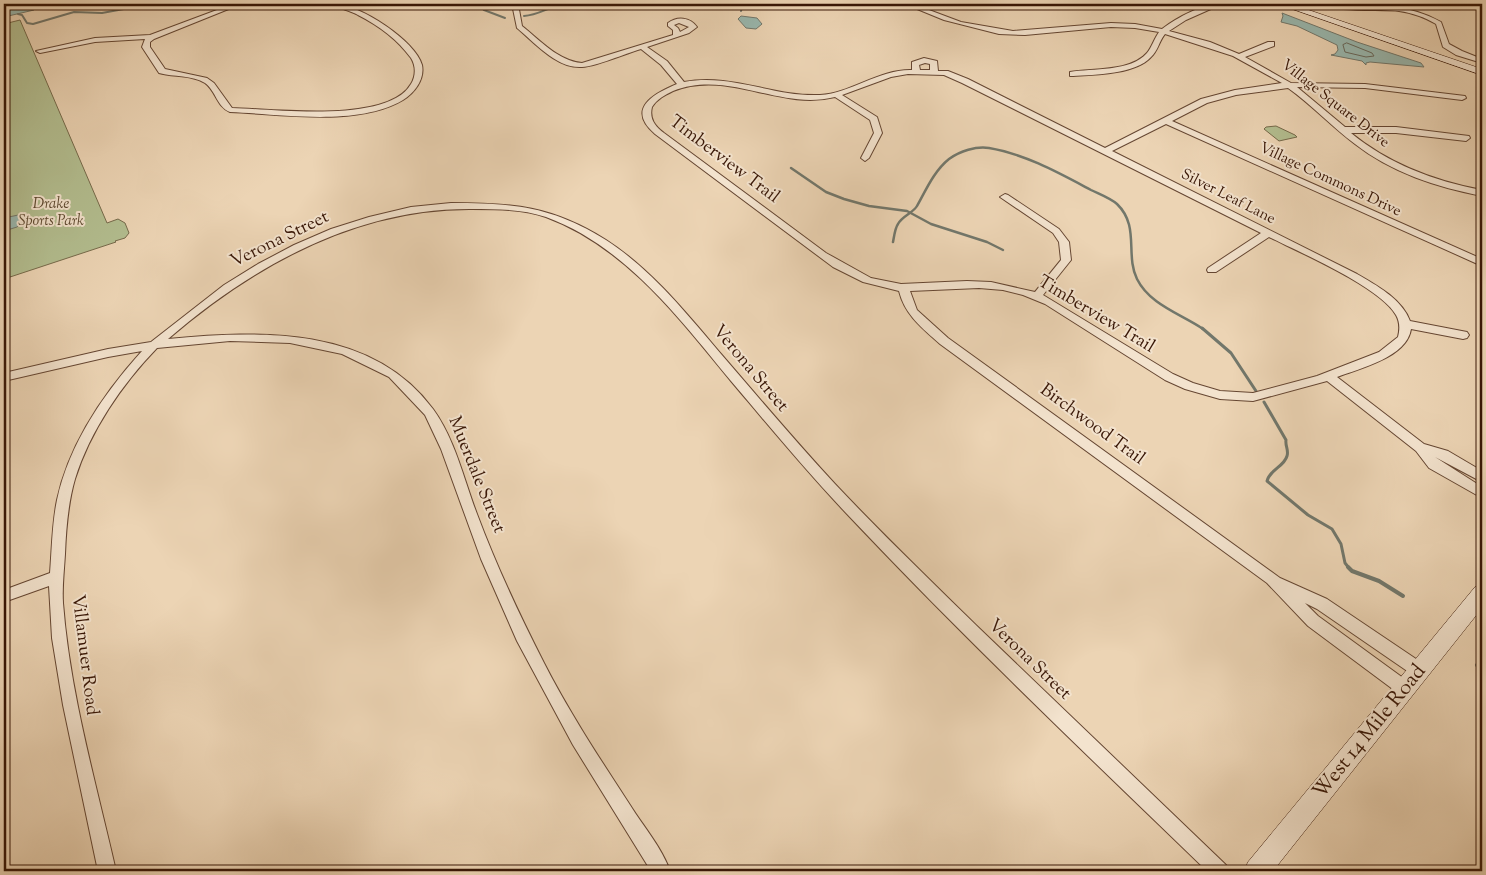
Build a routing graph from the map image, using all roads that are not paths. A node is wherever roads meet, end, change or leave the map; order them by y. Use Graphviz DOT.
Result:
graph roads {
  1 [pos="238,4"];
  2 [pos="338,4"];
  3 [pos="516,4"];
  4 [pos="908,4"];
  5 [pos="1219,4"];
  6 [pos="1283,4"];
  7 [pos="1325,4"];
  8 [pos="1384,5"];
  9 [pos="1402,6"];
  10 [pos="1164,31"];
  11 [pos="678,36"];
  12 [pos="151,38"];
  13 [pos="1271,44"];
  14 [pos="642,47"];
  15 [pos="40,51"];
  16 [pos="1241,56"];
  17 [pos="1482,61"];
  18 [pos="1482,72"];
  19 [pos="1073,74"];
  20 [pos="682,85"];
  21 [pos="1292,86"];
  22 [pos="836,94"];
  23 [pos="1462,98"];
  24 [pos="1166,121"];
  25 [pos="1344,130"];
  26 [pos="1466,138"];
  27 [pos="1105,151"];
  28 [pos="865,158"];
  29 [pos="1482,193"];
  30 [pos="1005,197"];
  31 [pos="1268,233"];
  32 [pos="1482,263"];
  33 [pos="1212,270"];
  34 [pos="904,288"];
  35 [pos="1037,296"];
  36 [pos="1406,324"];
  37 [pos="1463,335"];
  38 [pos="153,346"];
  39 [pos="1328,376"];
  40 [pos="4,377"];
  41 [pos="1420,448"];
  42 [pos="1482,477"];
  43 [pos="1482,493"];
  44 [pos="57,577"];
  45 [pos="1272,580"];
  46 [pos="1482,593"];
  47 [pos="4,596"];
  48 [pos="1419,670"];
  49 [pos="1404,688"];
  50 [pos="107,871"];
  51 [pos="661,871"];
  52 [pos="1220,871"];
  53 [pos="1257,871"];
  1 -- 12 [label="street"];
  2 -- 12 [label="street"];
  3 -- 14 [label="street"];
  4 -- 10 [label="street, Village Square Drive"];
  5 -- 10 [label="street"];
  6 -- 18 [label="street"];
  7 -- 8 [label="street"];
  8 -- 9 [label="street"];
  9 -- 17 [label="street"];
  10 -- 16 [label="street, Village Square Drive"];
  10 -- 19 [label="street"];
  11 -- 14 [label="street"];
  12 -- 15 [label="street"];
  13 -- 16 [label="street"];
  14 -- 20 [label="street"];
  16 -- 21 [label="street, Village Square Drive"];
  20 -- 22 [label="street, Silver Leaf Lane"];
  20 -- 34 [label="street, Timberview Trail"];
  21 -- 23 [label="street"];
  21 -- 24 [label="street"];
  21 -- 25 [label="street, Village Square Drive"];
  22 -- 27 [label="street, Silver Leaf Lane"];
  22 -- 28 [label="street"];
  24 -- 27 [label="street"];
  24 -- 32 [label="street, Village Commons Drive"];
  25 -- 26 [label="street"];
  25 -- 29 [label="street, Village Square Drive"];
  27 -- 31 [label="street, Silver Leaf Lane"];
  30 -- 35 [label="street"];
  31 -- 33 [label="street"];
  31 -- 36 [label="street, Silver Leaf Lane"];
  34 -- 35 [label="street, Timberview Trail"];
  34 -- 45 [label="street, Birchwood Trail"];
  35 -- 39 [label="street, Timberview Trail"];
  36 -- 37 [label="street"];
  36 -- 39 [label="street"];
  38 -- 40 [label="street, Muerdale Street"];
  38 -- 44 [label="street, Villamuer Road"];
  38 -- 51 [label="street, Muerdale Street"];
  38 -- 52 [label="street, Verona Street"];
  39 -- 41 [label="street"];
  41 -- 42 [label="street"];
  41 -- 43 [label="street"];
  44 -- 47 [label="street"];
  44 -- 50 [label="street, Villamuer Road"];
  45 -- 48 [label="street, Birchwood Trail"];
  45 -- 49 [label="street, Birchwood Trail"];
  46 -- 48 [label="street, West 14 Mile Road"];
  48 -- 49 [label="street, West 14 Mile Road"];
  49 -- 53 [label="street, West 14 Mile Road"];
}
